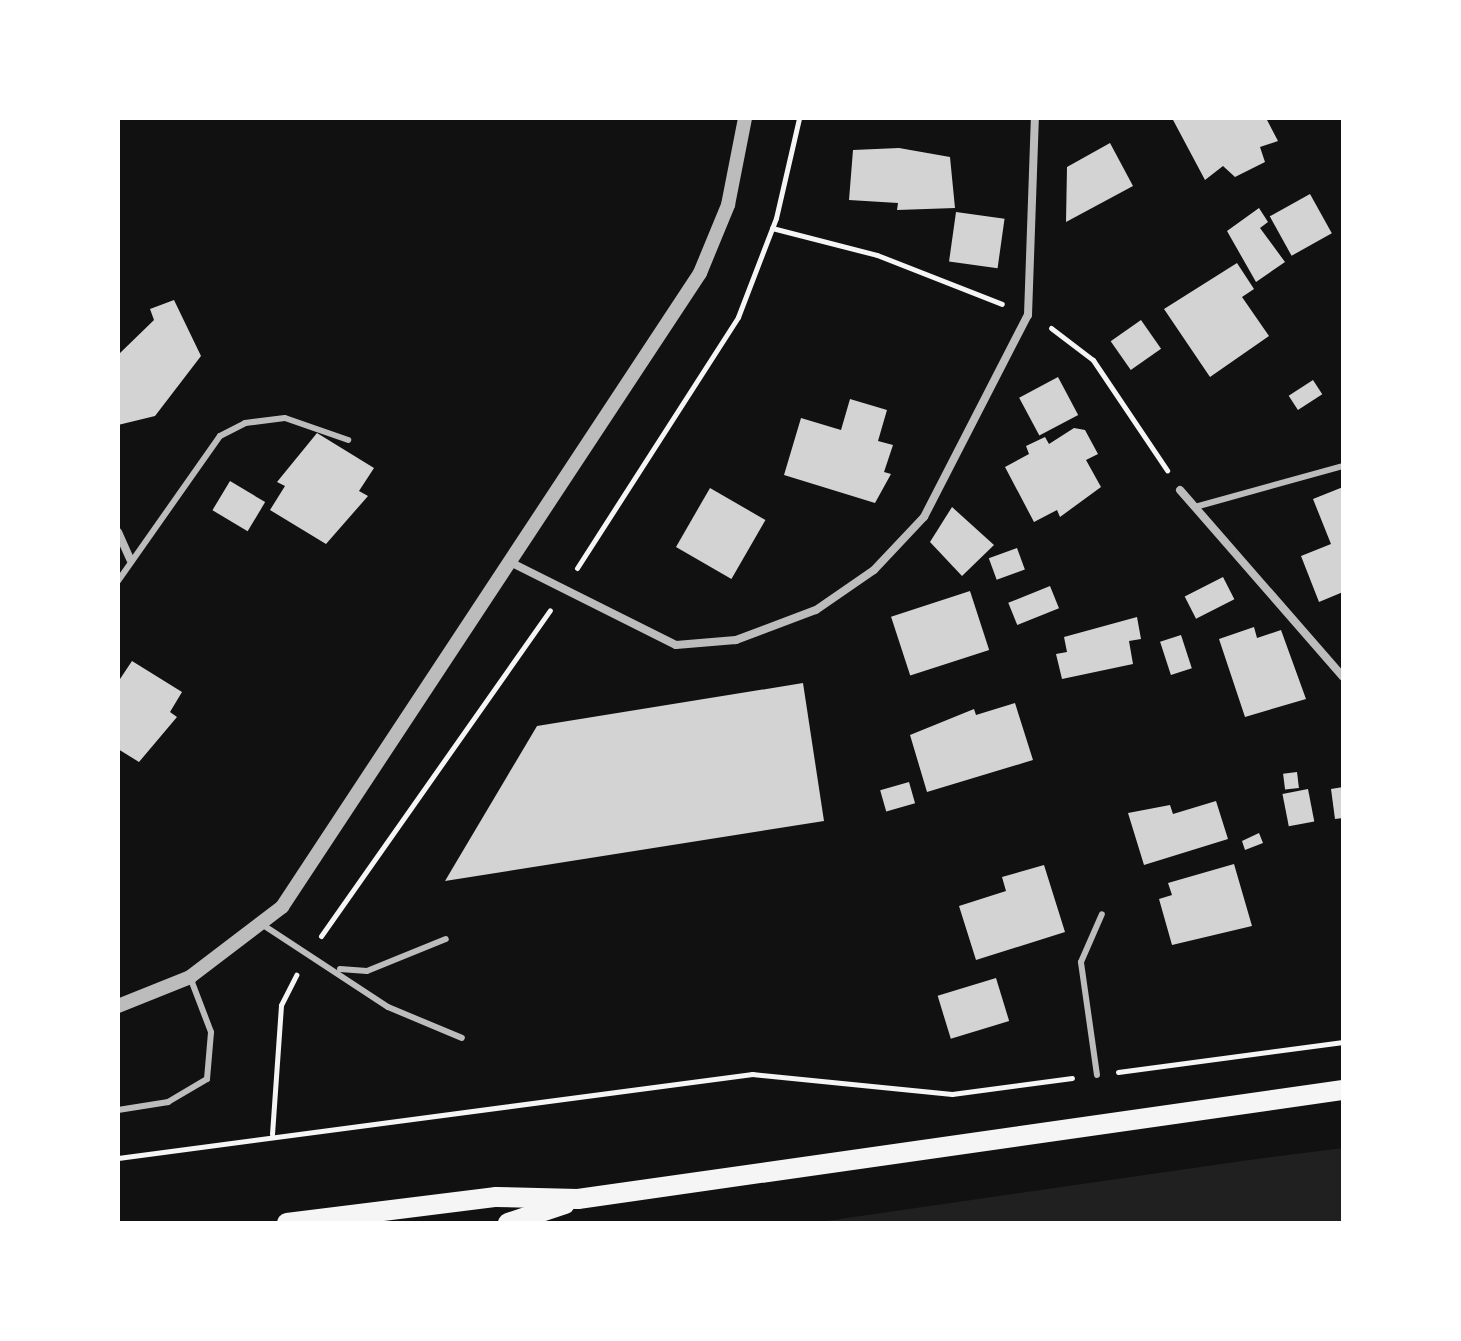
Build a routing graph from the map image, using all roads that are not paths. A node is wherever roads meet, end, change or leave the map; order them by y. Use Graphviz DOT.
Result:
graph roads {
  1 [pos="745,118"];
  2 [pos="1035,118"];
  3 [pos="348,440"];
  4 [pos="1343,466"];
  5 [pos="1180,490"];
  6 [pos="1195,507"];
  7 [pos="118,532"];
  8 [pos="130,559"];
  9 [pos="512,563"];
  10 [pos="118,581"];
  11 [pos="1343,677"];
  12 [pos="1102,914"];
  13 [pos="263,925"];
  14 [pos="446,939"];
  15 [pos="336,968"];
  16 [pos="190,977"];
  17 [pos="118,1006"];
  18 [pos="462,1038"];
  19 [pos="1097,1075"];
  20 [pos="1343,1090"];
  21 [pos="118,1110"];
  22 [pos="578,1199"];
  23 [pos="287,1223"];
  24 [pos="508,1223"];
  1 -- 9 [label="street"];
  2 -- 9 [label="street"];
  3 -- 8 [label="lane"];
  4 -- 6 [label="lane"];
  5 -- 6 [label="street"];
  6 -- 11 [label="street"];
  7 -- 8 [label="street"];
  8 -- 10 [label="lane"];
  9 -- 13 [label="street"];
  12 -- 19 [label="lane"];
  13 -- 15 [label="lane"];
  13 -- 16 [label="street"];
  14 -- 15 [label="lane"];
  15 -- 18 [label="lane"];
  16 -- 17 [label="street"];
  16 -- 21 [label="lane"];
  20 -- 22 [label="main road"];
  22 -- 23 [label="main road"];
  22 -- 24 [label="main road"];
}
